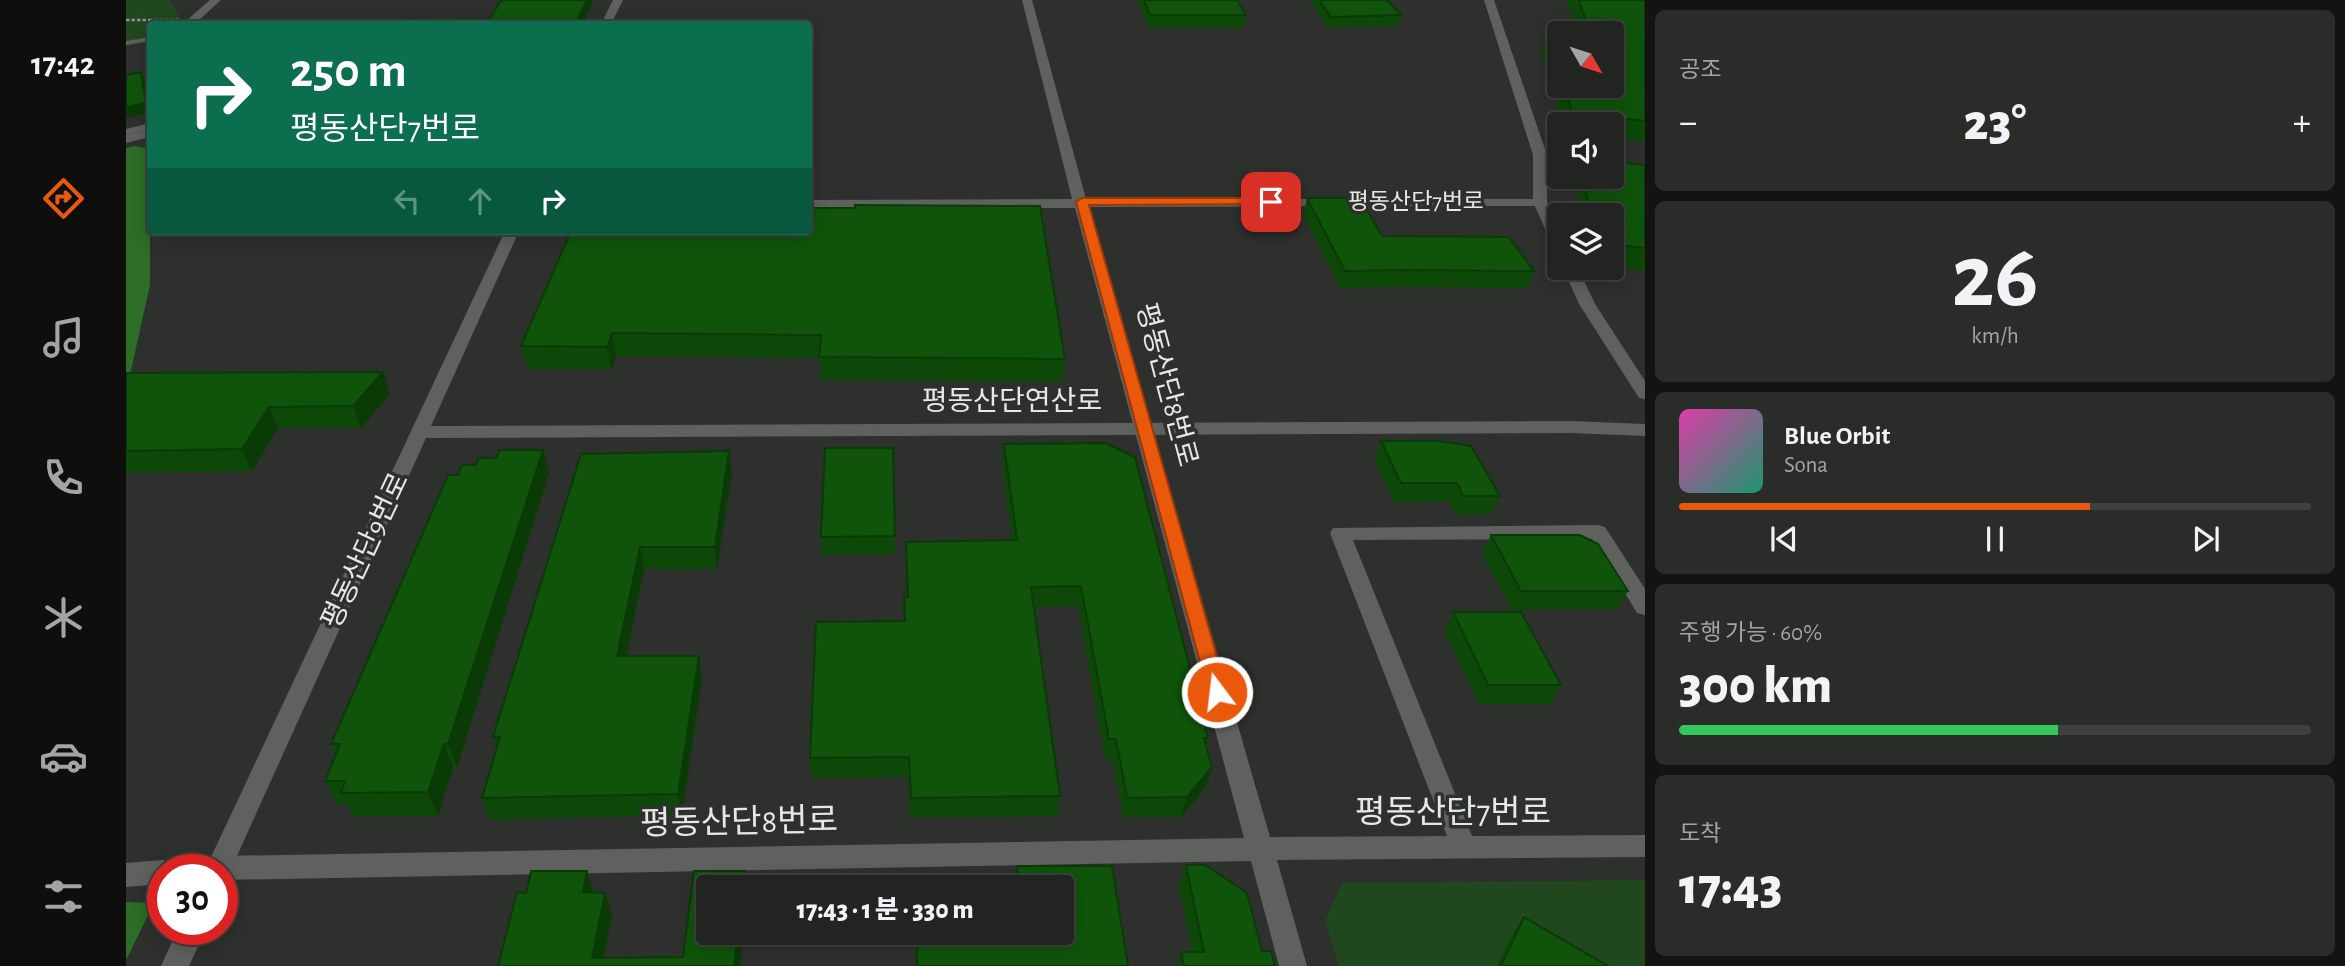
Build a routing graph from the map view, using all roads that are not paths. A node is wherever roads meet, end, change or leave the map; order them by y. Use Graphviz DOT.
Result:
graph roads {
  1 [pos="216,0"];
  2 [pos="618,0"];
  3 [pos="1027,0"];
  4 [pos="1489,0"];
  5 [pos="195,21"];
  6 [pos="608,21"];
  7 [pos="147,40"];
  8 [pos="126,43"];
  9 [pos="147,127"];
  10 [pos="126,132"];
  11 [pos="147,134"];
  12 [pos="126,139"];
  13 [pos="1082,202"];
  14 [pos="1540,202"];
  15 [pos="812,204"];
  16 [pos="1547,217"];
  17 [pos="510,235"];
  18 [pos="1576,280"];
  19 [pos="1645,394"];
  20 [pos="1145,430"];
  21 [pos="1645,430"];
  22 [pos="421,432"];
  23 [pos="1645,607"];
  24 [pos="1645,846"];
  25 [pos="1464,848"];
  26 [pos="1261,849"];
  27 [pos="225,854"];
  28 [pos="238,869"];
  29 [pos="147,873"];
  30 [pos="126,875"];
  31 [pos="185,945"];
  32 [pos="175,966"];
  33 [pos="1293,966"];
  1 -- 5 [label="street"];
  2 -- 6 [label="street"];
  3 -- 13 [label="street, 평동산단8번로"];
  4 -- 14 [label="street"];
  7 -- 8 [label="lane"];
  9 -- 10 [label="lane"];
  11 -- 12 [label="street"];
  13 -- 14 [label="street, 평동산단7번로"];
  13 -- 15 [label="street"];
  13 -- 20 [label="street, 평동산단8번로"];
  14 -- 16 [label="street"];
  17 -- 22 [label="street, 평동산단9번로"];
  18 -- 19 [label="street"];
  20 -- 21 [label="street, 평동산단연산로"];
  20 -- 22 [label="street, 평동산단연산로"];
  20 -- 26 [label="street, 평동산단8번로"];
  22 -- 27 [label="street, 평동산단9번로"];
  23 -- 25 [label="street"];
  24 -- 25 [label="street, 평동산단7번로"];
  25 -- 26 [label="street, 평동산단7번로"];
  26 -- 28 [label="street, 평동산단8번로"];
  26 -- 33 [label="street, 평동산단8번로"];
  29 -- 30 [label="street"];
  31 -- 32 [label="street"];
}
